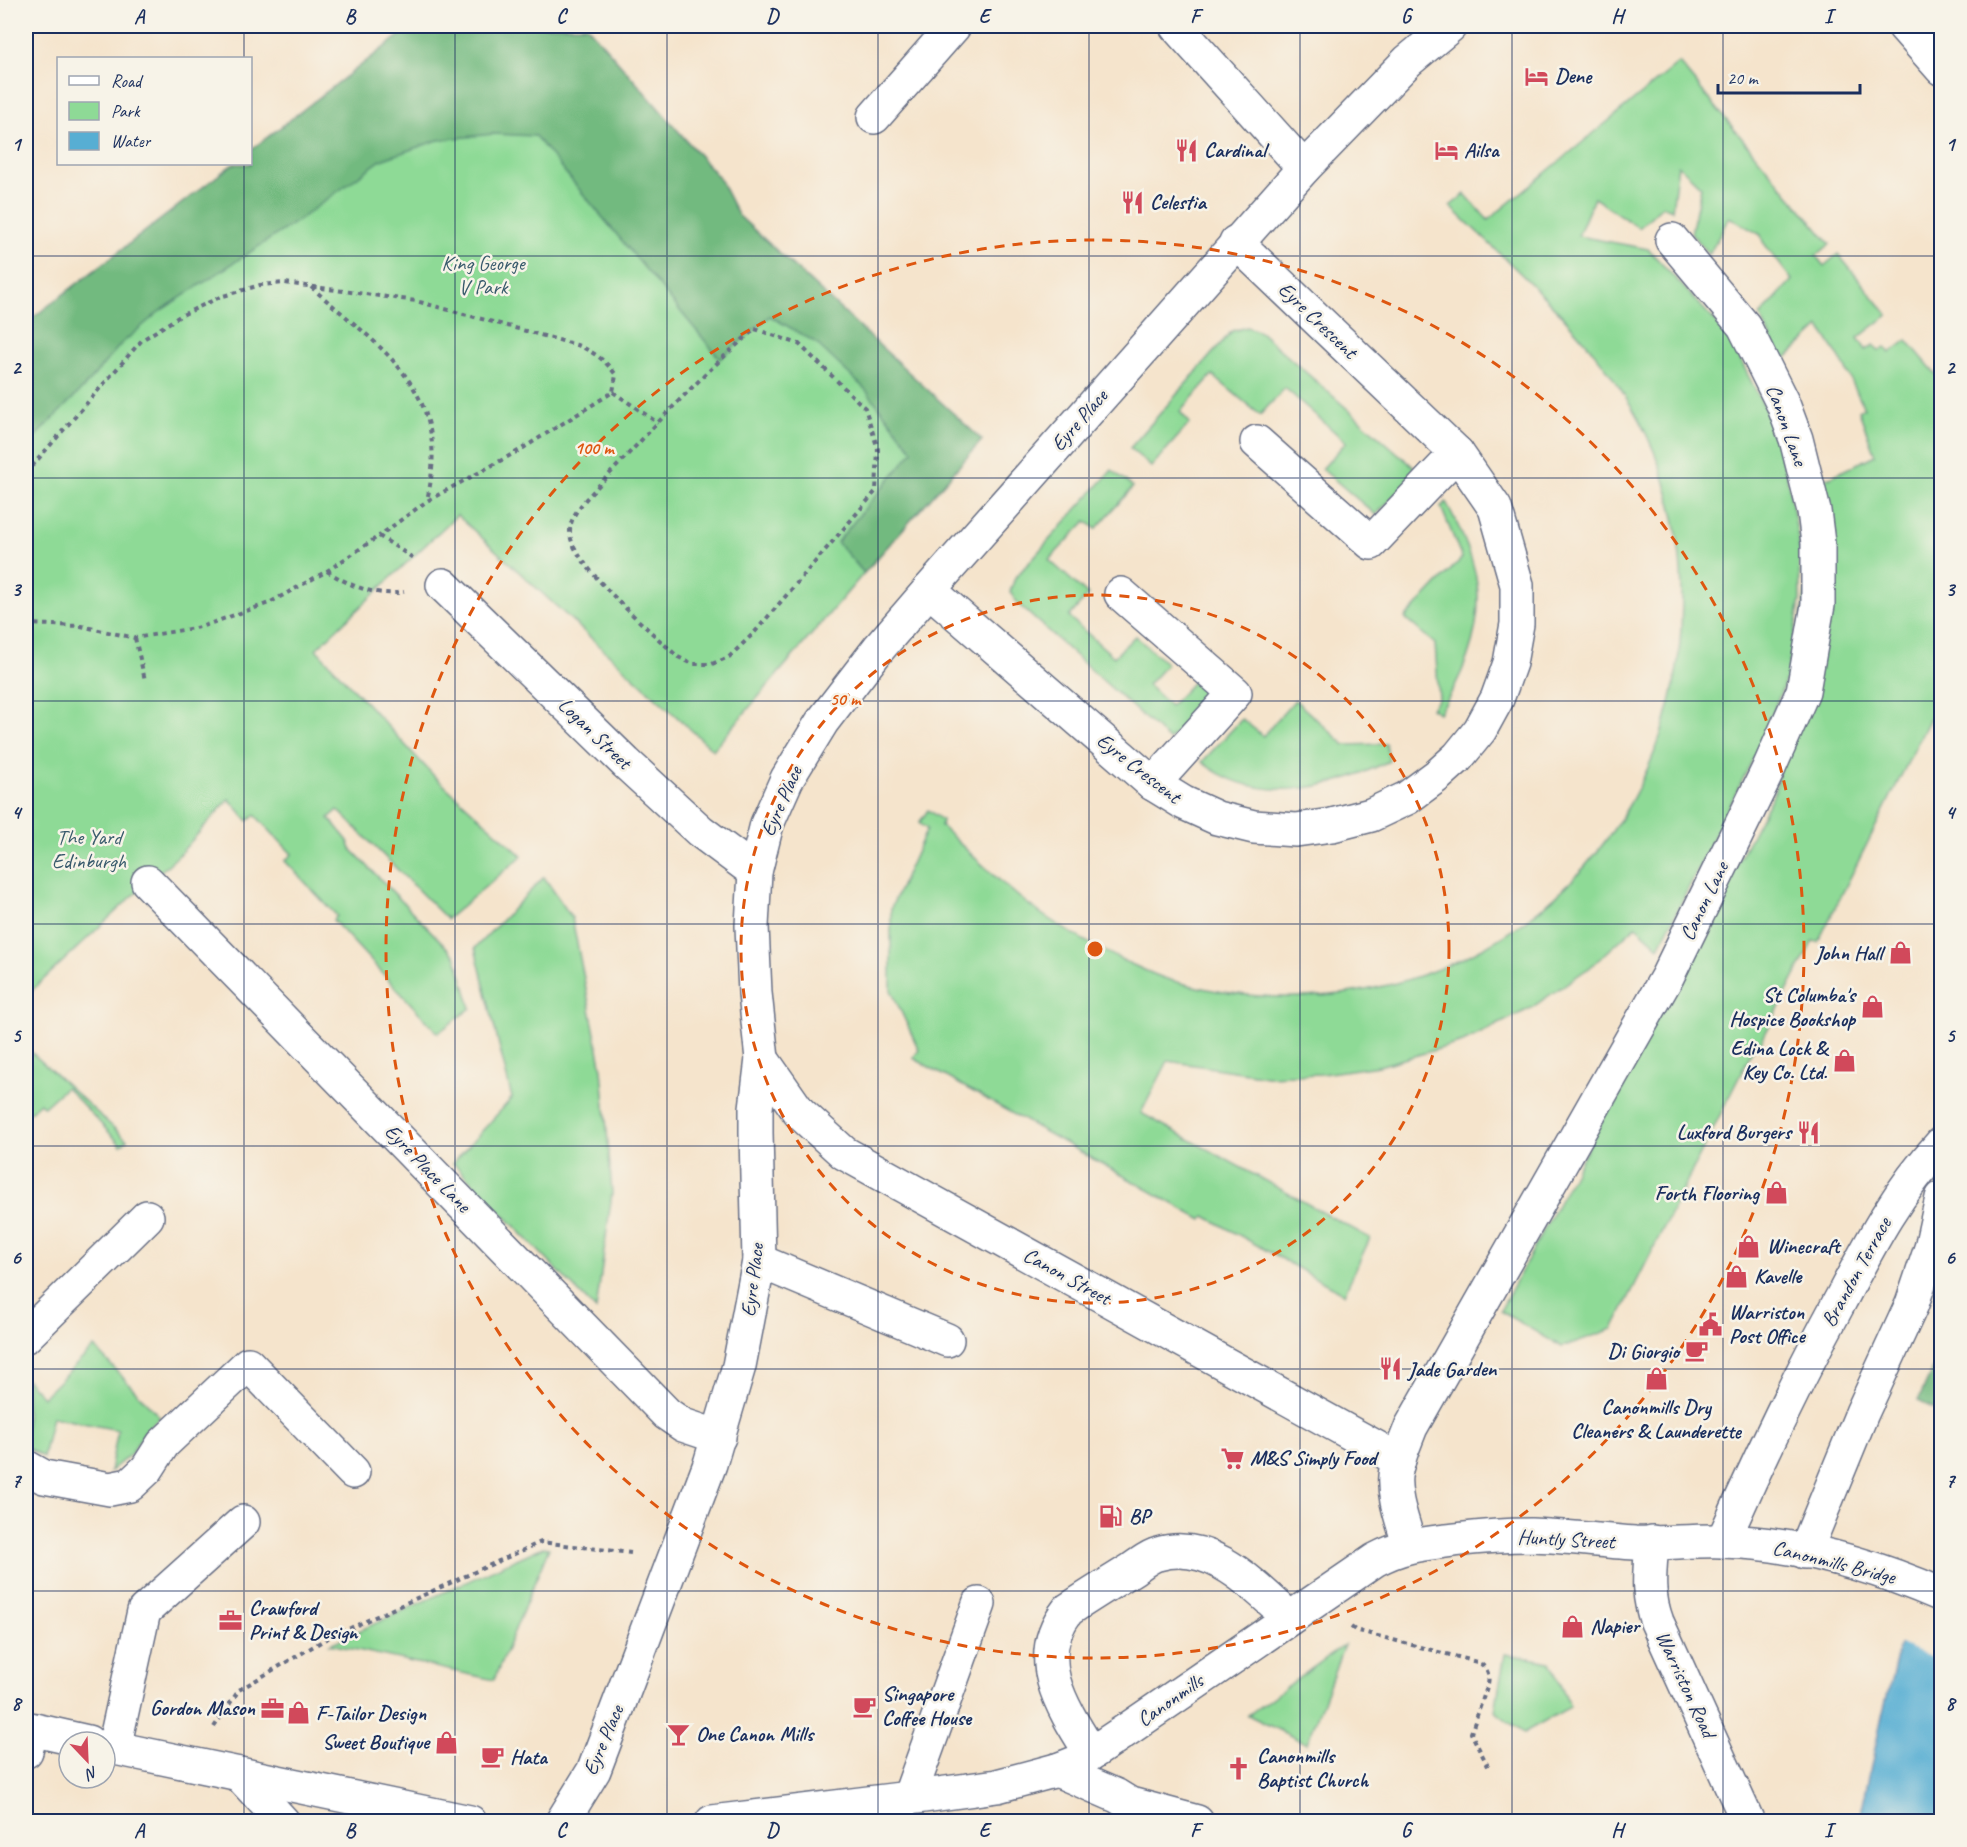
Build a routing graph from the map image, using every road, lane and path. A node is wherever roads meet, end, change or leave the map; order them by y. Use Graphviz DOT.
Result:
graph roads {
  1 [pos="954,26"];
  2 [pos="1176,26"];
  3 [pos="1450,26"];
  4 [pos="1904,26"];
  5 [pos="1941,69"];
  6 [pos="874,117"];
  7 [pos="1304,168"];
  8 [pos="1672,240"];
  9 [pos="1236,242"];
  10 [pos="310,286"];
  11 [pos="613,392"];
  12 [pos="658,423"];
  13 [pos="1257,442"];
  14 [pos="1457,453"];
  15 [pos="26,473"];
  16 [pos="427,501"];
  17 [pos="379,536"];
  18 [pos="327,571"];
  19 [pos="443,585"];
  20 [pos="929,590"];
  21 [pos="1121,594"];
  22 [pos="26,624"];
  23 [pos="135,638"];
  24 [pos="145,681"];
  25 [pos="1153,784"];
  26 [pos="755,872"];
  27 [pos="148,882"];
  28 [pos="762,1059"];
  29 [pos="1941,1143"];
  30 [pos="1941,1198"];
  31 [pos="147,1217"];
  32 [pos="759,1261"];
  33 [pos="26,1336"];
  34 [pos="947,1340"];
  35 [pos="719,1437"];
  36 [pos="1399,1460"];
  37 [pos="26,1467"];
  38 [pos="353,1472"];
  39 [pos="243,1522"];
  40 [pos="1723,1541"];
  41 [pos="1652,1542"];
  42 [pos="1409,1545"];
  43 [pos="1805,1552"];
  44 [pos="674,1558"];
  45 [pos="1928,1589"];
  46 [pos="1322,1596"];
  47 [pos="979,1605"];
  48 [pos="1289,1617"];
  49 [pos="239,1690"];
  50 [pos="107,1730"];
  51 [pos="28,1736"];
  52 [pos="57,1740"];
  53 [pos="117,1748"];
  54 [pos="1091,1753"];
  55 [pos="1057,1770"];
  56 [pos="1490,1770"];
  57 [pos="239,1774"];
  58 [pos="909,1798"];
  59 [pos="283,1821"];
  60 [pos="470,1821"];
  61 [pos="562,1821"];
  62 [pos="712,1821"];
  63 [pos="1197,1821"];
  64 [pos="1748,1821"];
  1 -- 6 [label="street"];
  2 -- 7 [label="street"];
  3 -- 7 [label="street, Eyre Place"];
  4 -- 5 [label="street"];
  7 -- 9 [label="street, Eyre Place"];
  8 -- 36 [label="street, Canon Lane"];
  9 -- 14 [label="street, Eyre Crescent"];
  9 -- 20 [label="street, Eyre Place"];
  10 -- 11 [label="path"];
  10 -- 15 [label="path"];
  10 -- 16 [label="path"];
  11 -- 12 [label="path"];
  11 -- 16 [label="path"];
  12 -- 12 [label="path"];
  13 -- 14 [label="street"];
  14 -- 25 [label="street, Eyre Crescent"];
  16 -- 17 [label="path"];
  17 -- 18 [label="path"];
  17 -- 19 [label="path"];
  18 -- 19 [label="path"];
  18 -- 23 [label="path"];
  19 -- 26 [label="street, Logan Street"];
  20 -- 25 [label="street, Eyre Crescent"];
  20 -- 26 [label="street, Eyre Place"];
  21 -- 25 [label="street"];
  22 -- 23 [label="path"];
  23 -- 24 [label="path"];
  26 -- 28 [label="street, Eyre Place"];
  27 -- 35 [label="street, Eyre Place Lane"];
  28 -- 32 [label="street, Eyre Place"];
  28 -- 36 [label="street, Canon Street"];
  29 -- 40 [label="street, Brandon Terrace"];
  30 -- 43 [label="street"];
  31 -- 33 [label="street"];
  32 -- 34 [label="street"];
  32 -- 35 [label="street, Eyre Place"];
  35 -- 44 [label="street, Eyre Place"];
  36 -- 42 [label="street, Canon Lane"];
  37 -- 38 [label="street"];
  39 -- 50 [label="street"];
  40 -- 41 [label="street, Huntly Street"];
  40 -- 43 [label="street, Canonmills Bridge"];
  41 -- 42 [label="street, Huntly Street"];
  41 -- 64 [label="street, Warriston Road"];
  42 -- 46 [label="street, Canonmills"];
  43 -- 45 [label="street, Canonmills Bridge"];
  44 -- 49 [label="path"];
  44 -- 61 [label="street, Eyre Place"];
  46 -- 48 [label="street, Canonmills"];
  46 -- 56 [label="path"];
  47 -- 58 [label="street"];
  48 -- 54 [label="street, Canonmills"];
  48 -- 54 [label="street"];
  51 -- 52 [label="street"];
  53 -- 57 [label="street"];
  54 -- 55 [label="street, Canonmills"];
  55 -- 58 [label="street, Canonmills"];
  55 -- 63 [label="street"];
  57 -- 59 [label="street"];
  57 -- 60 [label="street"];
  58 -- 62 [label="street, Canonmills"];
}
